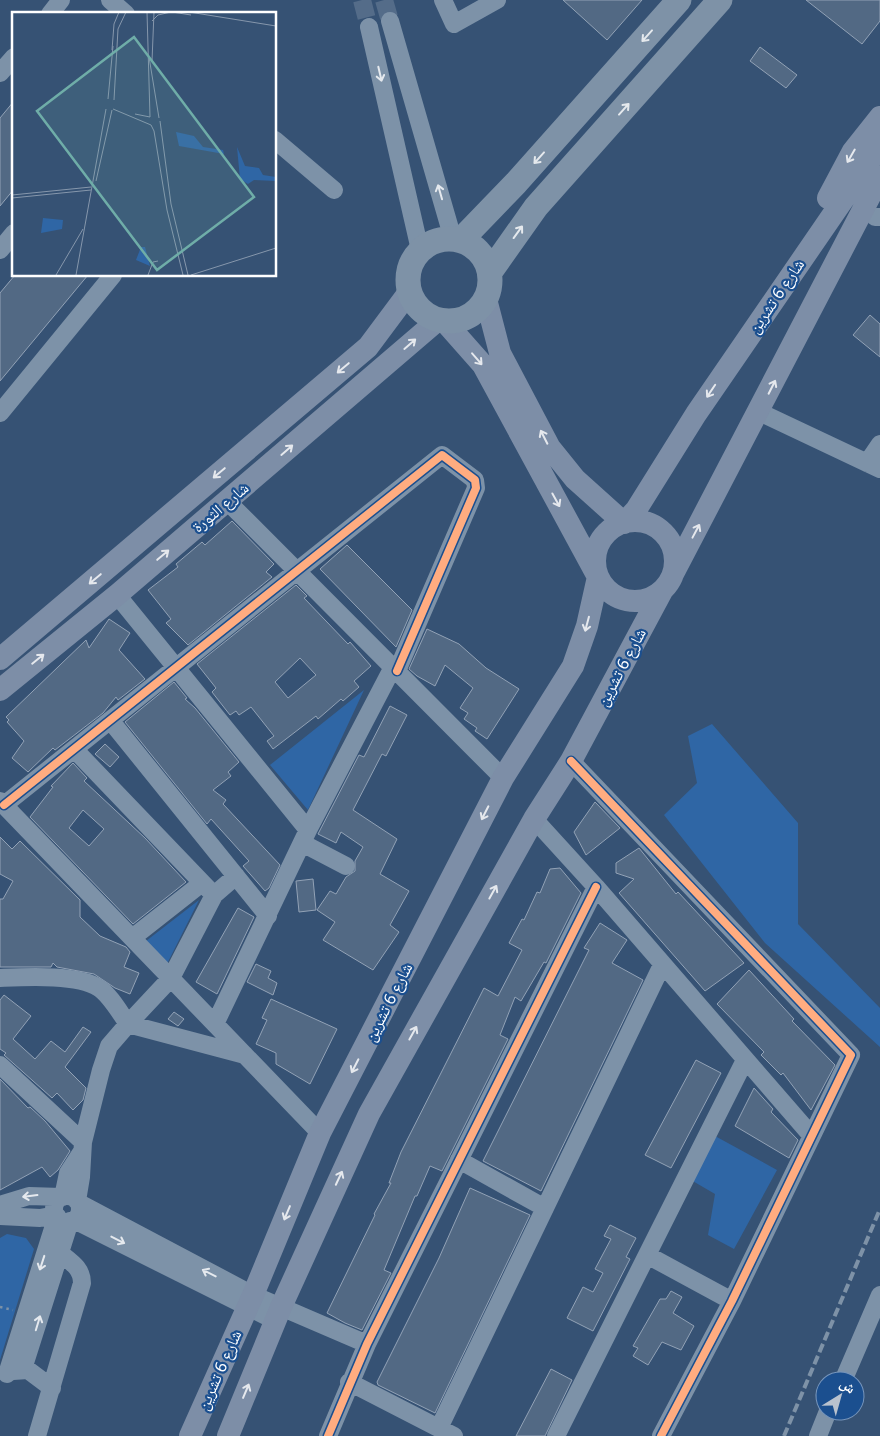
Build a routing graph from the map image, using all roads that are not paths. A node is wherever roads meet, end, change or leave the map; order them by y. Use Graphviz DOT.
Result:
graph roads {
  1 [pos="62,0"];
  2 [pos="110,0"];
  3 [pos="443,0"];
  4 [pos="497,0"];
  5 [pos="679,0"];
  6 [pos="720,0"];
  7 [pos="726,0"];
  8 [pos="52,12"];
  9 [pos="124,12"];
  10 [pos="703,20"];
  11 [pos="390,21"];
  12 [pos="369,27"];
  13 [pos="12,58"];
  14 [pos="0,73"];
  15 [pos="880,117"];
  16 [pos="276,141"];
  17 [pos="876,162"];
  18 [pos="334,190"];
  19 [pos="878,215"];
  20 [pos="12,235"];
  21 [pos="457,239"];
  22 [pos="0,250"];
  23 [pos="420,250"];
  24 [pos="490,272"];
  25 [pos="112,276"];
  26 [pos="409,292"];
  27 [pos="486,299"];
  28 [pos="772,302"];
  29 [pos="807,320"];
  30 [pos="442,321"];
  31 [pos="759,412"];
  32 [pos="0,413"];
  33 [pos="880,444"];
  34 [pos="874,466"];
  35 [pos="227,501"];
  36 [pos="624,523"];
  37 [pos="296,570"];
  38 [pos="598,577"];
  39 [pos="667,583"];
  40 [pos="117,595"];
  41 [pos="0,659"];
  42 [pos="175,668"];
  43 [pos="395,669"];
  44 [pos="1,687"];
  45 [pos="110,720"];
  46 [pos="74,749"];
  47 [pos="571,761"];
  48 [pos="503,778"];
  49 [pos="2,803"];
  50 [pos="534,819"];
  51 [pos="305,836"];
  52 [pos="346,866"];
  53 [pos="236,876"];
  54 [pos="596,887"];
  55 [pos="208,889"];
  56 [pos="268,916"];
  57 [pos="132,938"];
  58 [pos="662,965"];
  59 [pos="0,978"];
  60 [pos="171,978"];
  61 [pos="128,1024"];
  62 [pos="215,1024"];
  63 [pos="246,1056"];
  64 [pos="745,1060"];
  65 [pos="0,1064"];
  66 [pos="320,1133"];
  67 [pos="811,1135"];
  68 [pos="82,1148"];
  69 [pos="459,1160"];
  70 [pos="0,1205"];
  71 [pos="545,1208"];
  72 [pos="67,1209"];
  73 [pos="0,1216"];
  74 [pos="60,1252"];
  75 [pos="647,1255"];
  76 [pos="880,1296"];
  77 [pos="732,1300"];
  78 [pos="250,1301"];
  79 [pos="279,1314"];
  80 [pos="367,1344"];
  81 [pos="847,1371"];
  82 [pos="10,1374"];
  83 [pos="349,1382"];
  84 [pos="52,1388"];
  85 [pos="824,1421"];
  86 [pos="446,1432"];
  87 [pos="37,1436"];
  88 [pos="190,1436"];
  89 [pos="228,1436"];
  90 [pos="328,1436"];
  91 [pos="556,1436"];
  92 [pos="661,1436"];
  93 [pos="818,1436"];
  1 -- 8 [label="street"];
  2 -- 9 [label="street"];
  3 -- 4 [label="street"];
  5 -- 21 [label="highway, one-way"];
  6 -- 10 [label="highway"];
  7 -- 10 [label="highway"];
  24 -- 10 [label="highway, one-way"];
  21 -- 11 [label="street, one-way"];
  12 -- 23 [label="street, one-way"];
  13 -- 14 [label="street"];
  15 -- 28 [label="main road, one-way"];
  16 -- 18 [label="street"];
  17 -- 28 [label="main road, شارع 6 تشرين"];
  17 -- 29 [label="main road, شارع 6 تشرين"];
  19 -- 29 [label="main road"];
  20 -- 22 [label="street"];
  21 -- 23 [label="highway"];
  21 -- 24 [label="highway"];
  23 -- 26 [label="highway"];
  24 -- 27 [label="highway"];
  25 -- 32 [label="street"];
  26 -- 30 [label="highway"];
  26 -- 41 [label="main road, شارع الثورة, one-way"];
  27 -- 30 [label="highway"];
  36 -- 27 [label="main road, one-way"];
  28 -- 36 [label="main road, شارع 6 تشرين, one-way"];
  31 -- 29 [label="main road, شارع 6 تشرين, one-way"];
  35 -- 30 [label="main road, شارع الثورة, one-way"];
  30 -- 38 [label="main road, one-way"];
  31 -- 34 [label="street"];
  39 -- 31 [label="main road, شارع 6 تشرين, one-way"];
  33 -- 34 [label="street"];
  35 -- 37 [label="street"];
  40 -- 35 [label="main road, شارع الثورة, one-way"];
  36 -- 38 [label="main road"];
  36 -- 39 [label="main road"];
  37 -- 42 [label="street"];
  37 -- 43 [label="street"];
  37 -- 43 [label="street"];
  38 -- 39 [label="main road"];
  38 -- 48 [label="main road, شارع 6 تشرين, one-way"];
  39 -- 47 [label="main road, شارع 6 تشرين"];
  40 -- 42 [label="street"];
  44 -- 40 [label="main road, شارع الثورة, one-way"];
  42 -- 45 [label="street"];
  42 -- 51 [label="street"];
  43 -- 48 [label="street"];
  43 -- 51 [label="street"];
  45 -- 46 [label="street"];
  45 -- 53 [label="street"];
  46 -- 49 [label="street"];
  46 -- 55 [label="street"];
  47 -- 50 [label="main road, شارع 6 تشرين"];
  47 -- 67 [label="street"];
  48 -- 66 [label="main road, شارع 6 تشرين, one-way"];
  49 -- 57 [label="street"];
  50 -- 54 [label="street"];
  79 -- 50 [label="main road, شارع 6 تشرين, one-way"];
  51 -- 52 [label="street"];
  51 -- 56 [label="street"];
  53 -- 55 [label="street"];
  53 -- 56 [label="street"];
  54 -- 58 [label="street"];
  54 -- 69 [label="street"];
  55 -- 57 [label="street"];
  55 -- 60 [label="street"];
  56 -- 62 [label="street"];
  57 -- 60 [label="street"];
  58 -- 64 [label="street"];
  58 -- 71 [label="street"];
  59 -- 61 [label="street"];
  60 -- 61 [label="street"];
  60 -- 62 [label="street"];
  61 -- 63 [label="street"];
  61 -- 68 [label="street"];
  62 -- 63 [label="street"];
  63 -- 66 [label="street"];
  64 -- 67 [label="street"];
  64 -- 75 [label="street"];
  65 -- 68 [label="street"];
  66 -- 78 [label="main road, شارع 6 تشرين, one-way"];
  67 -- 77 [label="street"];
  68 -- 72 [label="street"];
  69 -- 71 [label="street"];
  69 -- 80 [label="street"];
  72 -- 70 [label="street, one-way"];
  71 -- 86 [label="street"];
  72 -- 73 [label="street"];
  72 -- 74 [label="street"];
  72 -- 78 [label="street"];
  72 -- 82 [label="street, one-way"];
  82 -- 74 [label="street, one-way"];
  74 -- 84 [label="street"];
  75 -- 77 [label="street"];
  75 -- 91 [label="street"];
  76 -- 81 [label="street"];
  77 -- 92 [label="street"];
  78 -- 79 [label="street"];
  78 -- 88 [label="main road, شارع 6 تشرين"];
  79 -- 80 [label="street"];
  89 -- 79 [label="main road, شارع 6 تشرين, one-way"];
  80 -- 83 [label="street"];
  82 -- 84 [label="street"];
  83 -- 86 [label="street"];
  83 -- 90 [label="street"];
  84 -- 87 [label="street"];
  85 -- 93 [label="street"];
}
